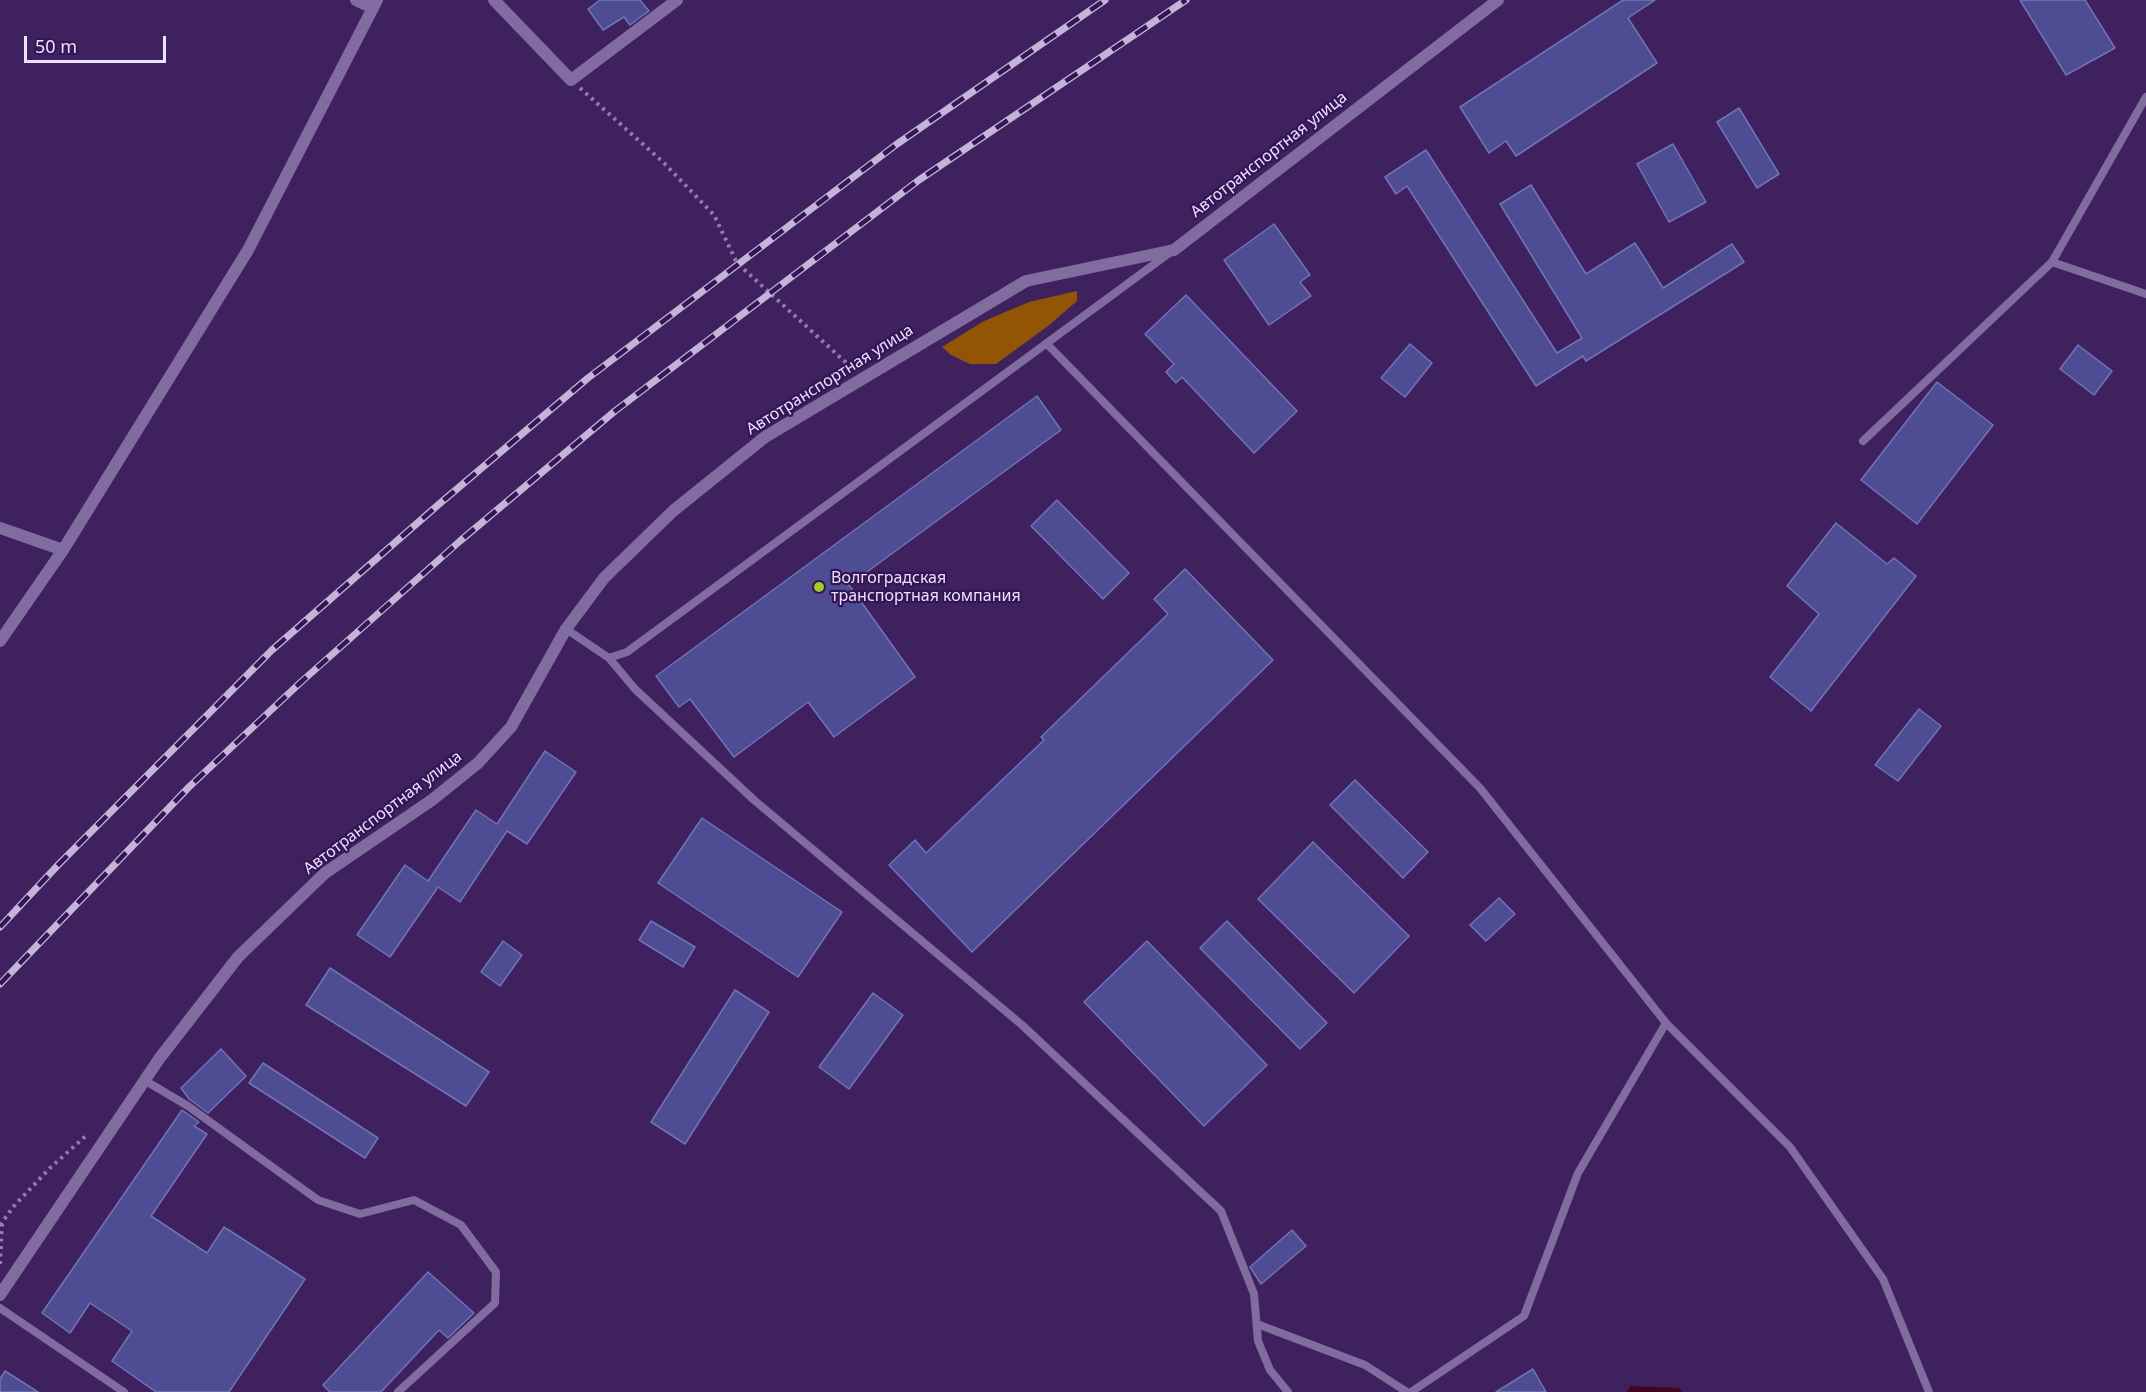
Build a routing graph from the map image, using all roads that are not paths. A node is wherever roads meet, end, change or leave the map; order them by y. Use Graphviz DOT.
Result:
graph roads {
  1 [pos="357,0"];
  2 [pos="494,0"];
  3 [pos="677,0"];
  4 [pos="1498,0"];
  5 [pos="375,4"];
  6 [pos="2146,97"];
  7 [pos="1174,250"];
  8 [pos="2052,262"];
  9 [pos="2146,294"];
  10 [pos="1048,345"];
  11 [pos="1863,441"];
  12 [pos="0,528"];
  13 [pos="63,550"];
  14 [pos="566,629"];
  15 [pos="0,641"];
  16 [pos="609,658"];
  17 [pos="1666,1023"];
  18 [pos="144,1080"];
  19 [pos="0,1295"];
  20 [pos="0,1308"];
  21 [pos="1257,1324"];
  22 [pos="124,1392"];
  23 [pos="398,1392"];
  24 [pos="1288,1392"];
  25 [pos="1407,1392"];
  26 [pos="1412,1392"];
  27 [pos="1929,1392"];
  1 -- 5 [label="street"];
  2 -- 3 [label="street"];
  4 -- 7 [label="street, Автотранспортная улица"];
  5 -- 13 [label="street"];
  6 -- 8 [label="lane"];
  7 -- 10 [label="lane"];
  7 -- 14 [label="street, Автотранспортная улица"];
  8 -- 9 [label="lane"];
  8 -- 11 [label="lane"];
  10 -- 16 [label="lane"];
  10 -- 17 [label="lane"];
  12 -- 13 [label="street"];
  13 -- 15 [label="street"];
  14 -- 16 [label="lane"];
  14 -- 18 [label="street, Автотранспортная улица"];
  16 -- 21 [label="lane"];
  17 -- 26 [label="lane"];
  17 -- 27 [label="lane"];
  18 -- 19 [label="street, Автотранспортная улица"];
  18 -- 23 [label="lane"];
  20 -- 22 [label="lane"];
  21 -- 24 [label="lane"];
  21 -- 25 [label="lane"];
}
